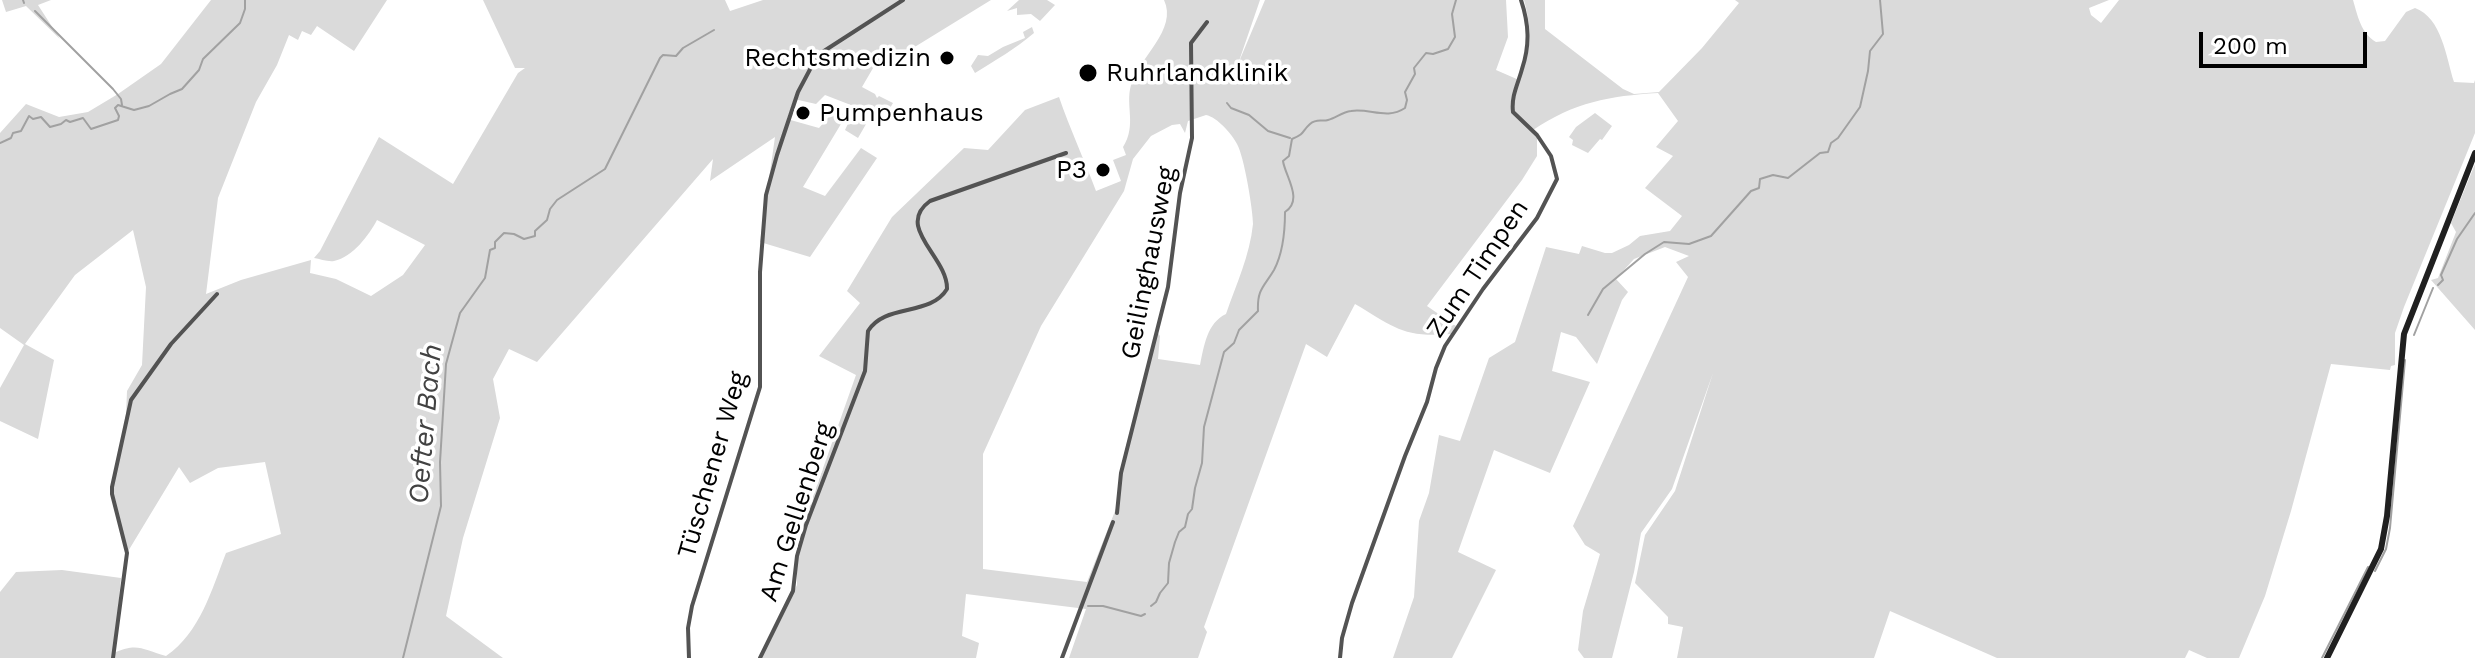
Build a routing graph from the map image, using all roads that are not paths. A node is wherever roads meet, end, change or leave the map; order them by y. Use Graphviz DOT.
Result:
graph roads {
  1 [pos="903,0"];
  2 [pos="1521,0"];
  3 [pos="1207,22"];
  4 [pos="1066,153"];
  5 [pos="2475,153"];
  6 [pos="217,294"];
  7 [pos="1117,513"];
  8 [pos="1113,522"];
  9 [pos="113,658"];
  10 [pos="689,658"];
  11 [pos="760,658"];
  12 [pos="1062,658"];
  13 [pos="1340,658"];
  14 [pos="2327,658"];
  1 -- 10 [label="street, Tüschener Weg"];
  2 -- 13 [label="street, Zum Timpen"];
  3 -- 7 [label="street, Geilinghausweg"];
  4 -- 11 [label="street, Am Gellenberg"];
  5 -- 14 [label="main road"];
  6 -- 9 [label="street"];
  8 -- 12 [label="street"];
}
